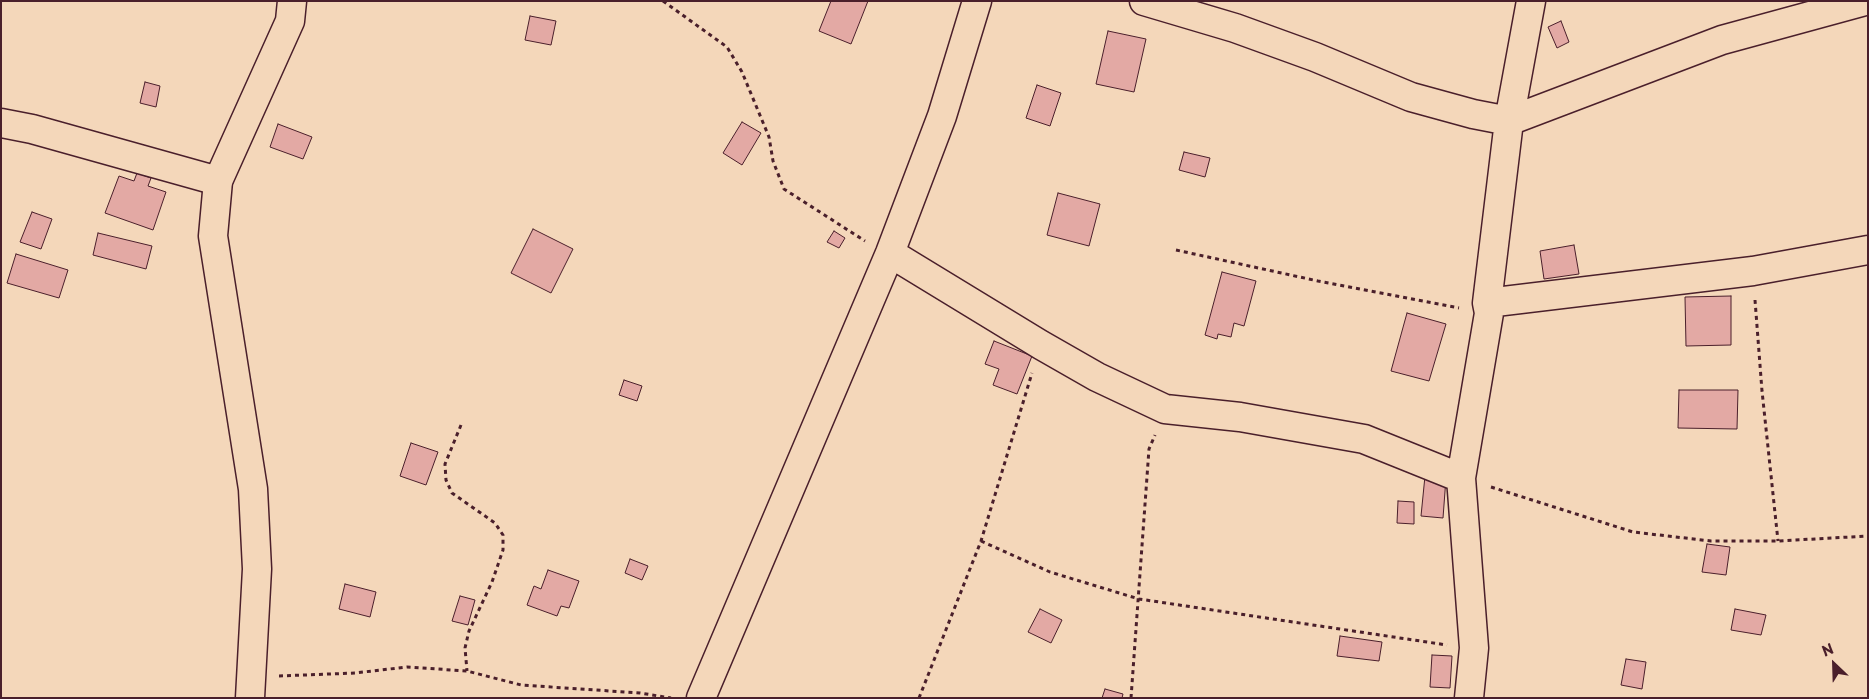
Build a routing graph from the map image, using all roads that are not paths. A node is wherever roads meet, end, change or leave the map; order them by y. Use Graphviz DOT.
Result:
graph roads {
  1 [pos="292,1"];
  2 [pos="977,1"];
  3 [pos="1144,1"];
  4 [pos="1530,1"];
  5 [pos="1865,1"];
  6 [pos="1509,121"];
  7 [pos="1,123"];
  8 [pos="218,181"];
  9 [pos="1868,250"];
  10 [pos="890,254"];
  11 [pos="1488,308"];
  12 [pos="1461,478"];
  13 [pos="250,687"];
  14 [pos="701,698"];
  15 [pos="1469,698"];
  1 -- 8 [label="street"];
  2 -- 10 [label="street"];
  3 -- 6 [label="street"];
  4 -- 6 [label="street"];
  5 -- 6 [label="street"];
  6 -- 11 [label="street"];
  7 -- 8 [label="street"];
  8 -- 13 [label="street"];
  9 -- 11 [label="street"];
  10 -- 12 [label="street"];
  10 -- 14 [label="street"];
  11 -- 12 [label="street"];
  12 -- 15 [label="street"];
}
